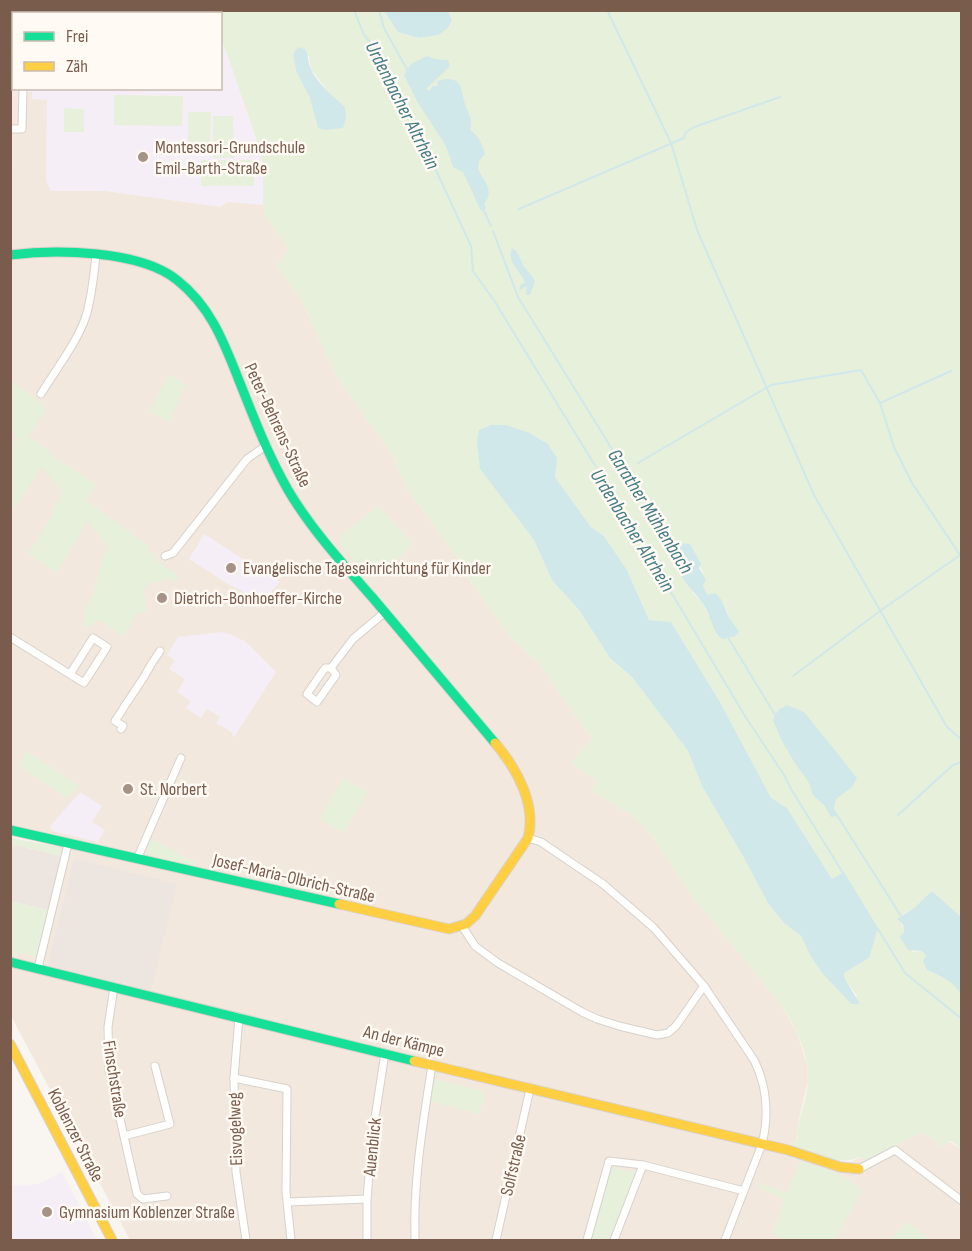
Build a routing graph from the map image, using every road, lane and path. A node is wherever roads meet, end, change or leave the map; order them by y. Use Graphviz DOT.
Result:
graph roads {
  1 [pos="23,90"];
  2 [pos="10,129"];
  3 [pos="10,255"];
  4 [pos="96,255"];
  5 [pos="41,394"];
  6 [pos="267,445"];
  7 [pos="165,556"];
  8 [pos="384,613"];
  9 [pos="10,637"];
  10 [pos="160,651"];
  11 [pos="331,668"];
  12 [pos="70,674"];
  13 [pos="121,729"];
  14 [pos="181,758"];
  15 [pos="10,830"];
  16 [pos="528,837"];
  17 [pos="68,844"];
  18 [pos="137,859"];
  19 [pos="462,926"];
  20 [pos="10,962"];
  21 [pos="38,968"];
  22 [pos="704,986"];
  23 [pos="114,987"];
  24 [pos="239,1017"];
  25 [pos="10,1044"];
  26 [pos="385,1053"];
  27 [pos="432,1065"];
  28 [pos="155,1066"];
  29 [pos="234,1078"];
  30 [pos="530,1089"];
  31 [pos="124,1136"];
  32 [pos="762,1144"];
  33 [pos="643,1166"];
  34 [pos="859,1169"];
  35 [pos="744,1191"];
  36 [pos="167,1196"];
  37 [pos="367,1199"];
  38 [pos="962,1201"];
  39 [pos="288,1202"];
  40 [pos="112,1240"];
  41 [pos="246,1240"];
  42 [pos="291,1240"];
  43 [pos="367,1240"];
  44 [pos="415,1240"];
  45 [pos="496,1240"];
  46 [pos="587,1240"];
  47 [pos="614,1240"];
  48 [pos="725,1240"];
  1 -- 2 [label="street"];
  3 -- 4 [label="street, Peter-Behrens-Straße"];
  4 -- 5 [label="street"];
  4 -- 6 [label="street, Peter-Behrens-Straße"];
  6 -- 7 [label="street"];
  6 -- 8 [label="street, Peter-Behrens-Straße"];
  8 -- 11 [label="street"];
  8 -- 16 [label="street, Peter-Behrens-Straße"];
  9 -- 12 [label="street"];
  10 -- 13 [label="street"];
  11 -- 11 [label="street"];
  12 -- 12 [label="street"];
  14 -- 18 [label="street"];
  15 -- 17 [label="street, Josef-Maria-Olbrich-Straße"];
  16 -- 19 [label="street"];
  16 -- 22 [label="street"];
  17 -- 18 [label="street, Josef-Maria-Olbrich-Straße"];
  17 -- 21 [label="street"];
  18 -- 19 [label="street, Josef-Maria-Olbrich-Straße"];
  19 -- 22 [label="street"];
  20 -- 21 [label="street, An der Kämpe"];
  21 -- 23 [label="street, An der Kämpe"];
  22 -- 32 [label="street"];
  23 -- 24 [label="street, An der Kämpe"];
  23 -- 31 [label="street, Finschstraße"];
  24 -- 26 [label="street, An der Kämpe"];
  24 -- 29 [label="street, Eisvogelweg"];
  25 -- 40 [label="street, Koblenzer Straße"];
  26 -- 27 [label="street, An der Kämpe"];
  26 -- 37 [label="street, Auenblick"];
  27 -- 30 [label="street, An der Kämpe"];
  27 -- 44 [label="street"];
  28 -- 31 [label="street, Finschstraße"];
  29 -- 39 [label="street"];
  29 -- 41 [label="street, Eisvogelweg"];
  30 -- 32 [label="street, An der Kämpe"];
  30 -- 45 [label="street, Solfstraße"];
  31 -- 36 [label="street, Finschstraße"];
  32 -- 34 [label="street, An der Kämpe"];
  32 -- 35 [label="street"];
  33 -- 35 [label="street"];
  33 -- 46 [label="street"];
  33 -- 47 [label="street"];
  34 -- 38 [label="street"];
  35 -- 48 [label="street"];
  37 -- 39 [label="street"];
  37 -- 43 [label="street, Auenblick"];
  39 -- 42 [label="street"];
}
